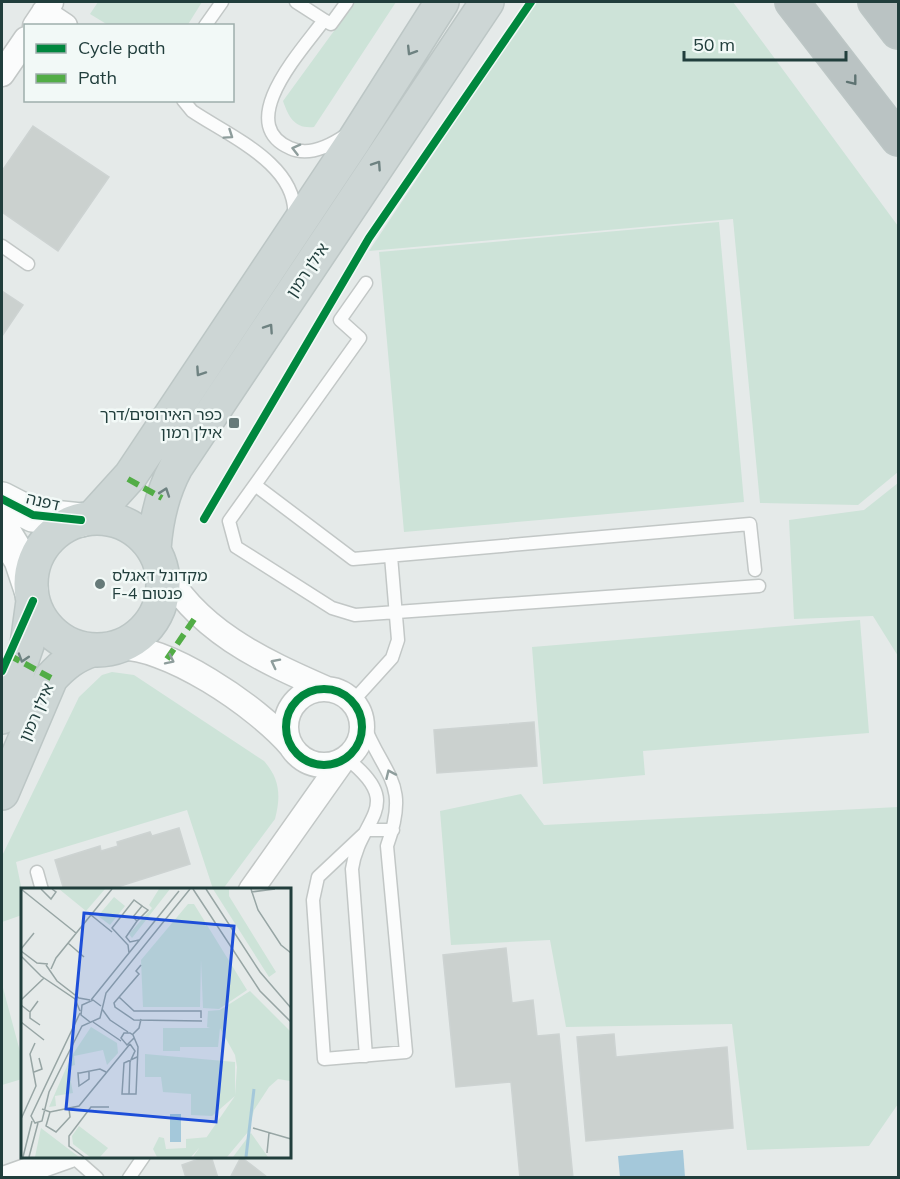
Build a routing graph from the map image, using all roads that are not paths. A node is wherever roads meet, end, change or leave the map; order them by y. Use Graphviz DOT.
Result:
graph roads {
  1 [pos="222,2"];
  2 [pos="296,2"];
  3 [pos="347,2"];
  4 [pos="442,2"];
  5 [pos="487,2"];
  6 [pos="792,2"];
  7 [pos="875,2"];
  8 [pos="43,13"];
  9 [pos="324,20"];
  10 [pos="62,24"];
  11 [pos="206,24"];
  12 [pos="898,32"];
  13 [pos="24,42"];
  14 [pos="2,74"];
  15 [pos="185,102"];
  16 [pos="367,120"];
  17 [pos="898,139"];
  18 [pos="289,239"];
  19 [pos="2,246"];
  20 [pos="28,264"];
  21 [pos="366,283"];
  22 [pos="255,485"];
  23 [pos="2,499"];
  24 [pos="86,519"];
  25 [pos="2,530"];
  26 [pos="157,556"];
  27 [pos="391,556"];
  28 [pos="755,570"];
  29 [pos="759,586"];
  30 [pos="32,596"];
  31 [pos="396,613"];
  32 [pos="103,649"];
  33 [pos="327,689"];
  34 [pos="358,712"];
  35 [pos="2,717"];
  36 [pos="294,749"];
  37 [pos="345,759"];
  38 [pos="2,793"];
  39 [pos="299,819"];
  40 [pos="368,830"];
  41 [pos="393,830"];
  42 [pos="37,872"];
  43 [pos="41,888"];
  44 [pos="252,888"];
  45 [pos="366,1056"];
  46 [pos="64,1158"];
  47 [pos="73,1158"];
  48 [pos="143,1158"];
  49 [pos="12,1177"];
  50 [pos="98,1178"];
  51 [pos="129,1178"];
  1 -- 11 [label="lane"];
  2 -- 9 [label="lane"];
  3 -- 9 [label="lane"];
  4 -- 16 [label="main road, אילן רמון, one-way"];
  26 -- 5 [label="main road, אילן רמון, one-way"];
  6 -- 17 [label="highway, one-way"];
  7 -- 12 [label="highway"];
  8 -- 10 [label="street"];
  16 -- 9 [label="lane, one-way"];
  13 -- 14 [label="street"];
  15 -- 18 [label="lane, one-way"];
  16 -- 18 [label="main road, אילן רמון"];
  18 -- 24 [label="main road, אילן רמון, one-way"];
  19 -- 20 [label="lane"];
  21 -- 22 [label="lane"];
  22 -- 27 [label="lane"];
  22 -- 31 [label="lane"];
  23 -- 24 [label="street, דפנה"];
  24 -- 26 [label="main road"];
  24 -- 30 [label="main road"];
  25 -- 30 [label="street"];
  26 -- 32 [label="main road"];
  33 -- 26 [label="street, one-way"];
  27 -- 28 [label="lane"];
  27 -- 31 [label="lane"];
  29 -- 31 [label="lane"];
  30 -- 32 [label="main road"];
  30 -- 35 [label="main road, אילן רמון, one-way"];
  31 -- 34 [label="lane"];
  32 -- 36 [label="street, one-way"];
  32 -- 38 [label="main road, אילן רמון"];
  33 -- 34 [label="street"];
  33 -- 36 [label="street"];
  34 -- 37 [label="street"];
  41 -- 34 [label="lane, one-way"];
  36 -- 37 [label="street"];
  36 -- 39 [label="street"];
  37 -- 39 [label="street"];
  37 -- 40 [label="lane"];
  39 -- 44 [label="street"];
  40 -- 41 [label="lane"];
  40 -- 45 [label="lane"];
  40 -- 45 [label="lane"];
  41 -- 45 [label="lane"];
  42 -- 43 [label="lane"];
  46 -- 49 [label="street"];
  47 -- 50 [label="lane"];
  48 -- 51 [label="lane"];
}
